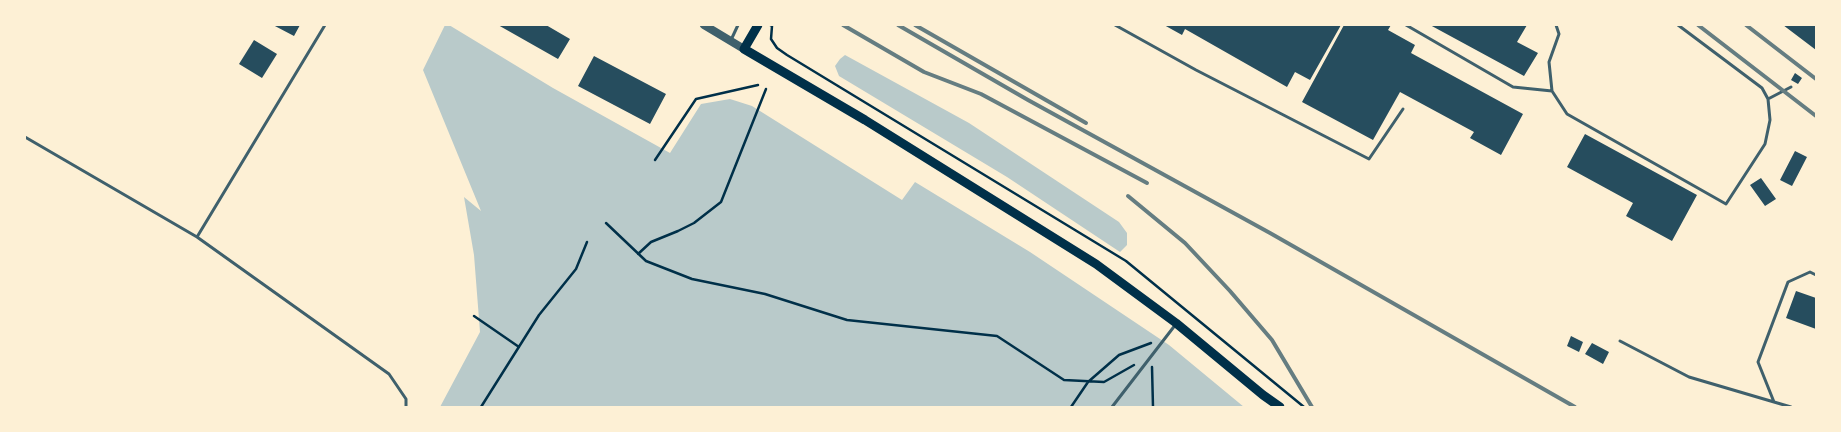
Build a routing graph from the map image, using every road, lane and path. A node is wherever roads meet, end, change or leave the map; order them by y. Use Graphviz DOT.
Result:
graph roads {
  1 [pos="325,25"];
  2 [pos="704,25"];
  3 [pos="738,25"];
  4 [pos="758,25"];
  5 [pos="1115,25"];
  6 [pos="1406,25"];
  7 [pos="1556,25"];
  8 [pos="1678,25"];
  9 [pos="730,41"];
  10 [pos="744,49"];
  11 [pos="758,85"];
  12 [pos="1791,87"];
  13 [pos="766,89"];
  14 [pos="1552,91"];
  15 [pos="1768,99"];
  16 [pos="1403,109"];
  17 [pos="25,137"];
  18 [pos="656,160"];
  19 [pos="606,223"];
  20 [pos="197,237"];
  21 [pos="587,242"];
  22 [pos="638,254"];
  23 [pos="1816,275"];
  24 [pos="474,316"];
  25 [pos="1176,323"];
  26 [pos="1164,338"];
  27 [pos="1620,341"];
  28 [pos="519,347"];
  29 [pos="1152,355"];
  30 [pos="1136,364"];
  31 [pos="1088,382"];
  32 [pos="1775,402"];
  33 [pos="406,407"];
  34 [pos="481,407"];
  35 [pos="1070,407"];
  36 [pos="1112,407"];
  37 [pos="1153,407"];
  38 [pos="1280,407"];
  39 [pos="1791,407"];
  1 -- 20 [label="lane"];
  2 -- 9 [label="street"];
  3 -- 9 [label="lane"];
  4 -- 10 [label="main road"];
  5 -- 16 [label="lane"];
  6 -- 14 [label="lane"];
  7 -- 14 [label="lane"];
  8 -- 15 [label="lane"];
  9 -- 10 [label="street"];
  10 -- 25 [label="main road"];
  11 -- 18 [label="path"];
  12 -- 15 [label="lane"];
  13 -- 22 [label="path"];
  14 -- 15 [label="lane"];
  17 -- 20 [label="lane"];
  19 -- 22 [label="path"];
  20 -- 33 [label="lane"];
  21 -- 28 [label="path"];
  22 -- 31 [label="path"];
  23 -- 32 [label="lane"];
  24 -- 28 [label="path"];
  25 -- 26 [label="lane"];
  25 -- 38 [label="main road"];
  26 -- 29 [label="lane"];
  26 -- 31 [label="path"];
  27 -- 32 [label="lane"];
  28 -- 34 [label="path"];
  29 -- 36 [label="lane"];
  29 -- 37 [label="path"];
  30 -- 31 [label="path"];
  31 -- 35 [label="path"];
  32 -- 39 [label="lane"];
}
